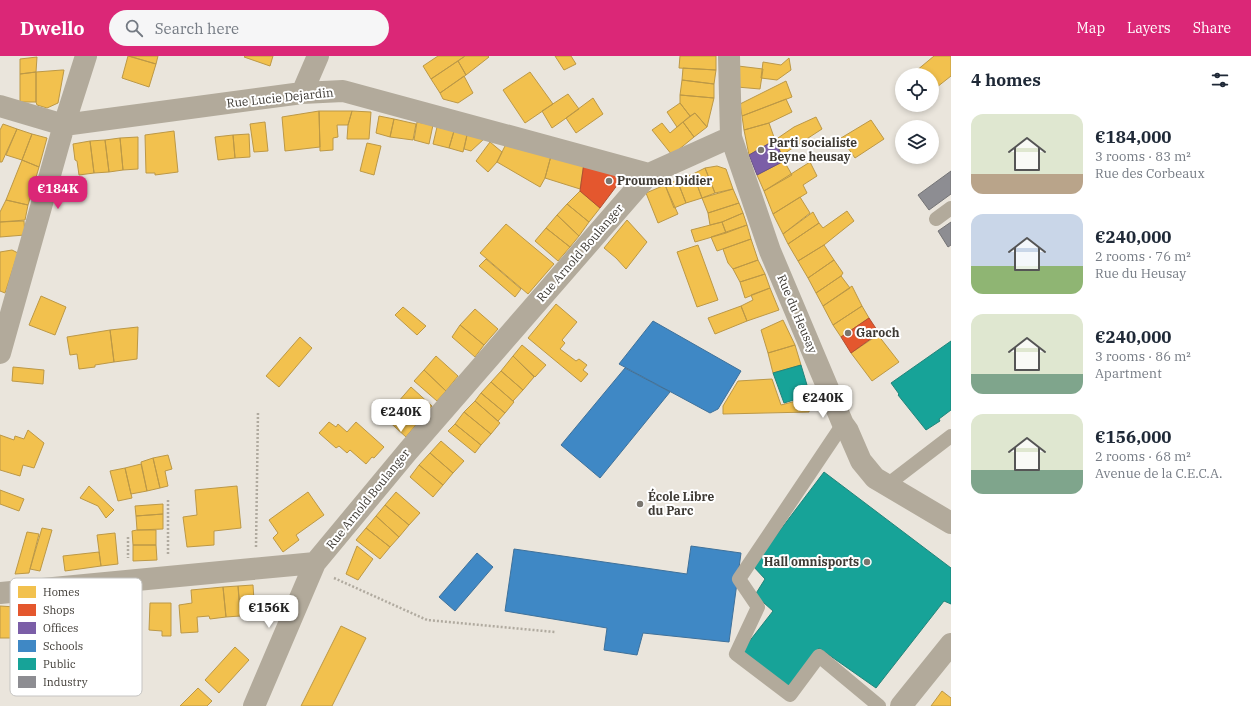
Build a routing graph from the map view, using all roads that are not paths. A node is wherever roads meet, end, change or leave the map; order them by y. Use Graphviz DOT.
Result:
graph roads {
  1 [pos="86,56"];
  2 [pos="318,56"];
  3 [pos="730,56"];
  4 [pos="302,93"];
  5 [pos="0,106"];
  6 [pos="64,125"];
  7 [pos="731,137"];
  8 [pos="649,174"];
  9 [pos="951,208"];
  10 [pos="936,219"];
  11 [pos="0,353"];
  12 [pos="843,424"];
  13 [pos="951,436"];
  14 [pos="887,486"];
  15 [pos="951,523"];
  16 [pos="314,566"];
  17 [pos="142,580"];
  18 [pos="10,592"];
  19 [pos="0,593"];
  20 [pos="951,644"];
  21 [pos="254,706"];
  22 [pos="879,706"];
  23 [pos="901,706"];
  1 -- 6 [label="street"];
  2 -- 4 [label="street"];
  3 -- 7 [label="street, Rue du Heusay"];
  4 -- 6 [label="street, Rue Lucie Dejardin"];
  4 -- 8 [label="street, Rue Lucie Dejardin"];
  5 -- 6 [label="street, Rue Lucie Dejardin"];
  6 -- 11 [label="street"];
  7 -- 8 [label="street, Rue Arnold Boulanger"];
  7 -- 12 [label="street, Rue du Heusay"];
  8 -- 16 [label="street, Rue Arnold Boulanger"];
  9 -- 10 [label="lane"];
  12 -- 14 [label="street, Rue du Heusay"];
  12 -- 22 [label="lane"];
  13 -- 14 [label="lane"];
  14 -- 15 [label="street, Rue du Heusay"];
  16 -- 17 [label="street"];
  16 -- 21 [label="street, Rue Arnold Boulanger"];
  18 -- 19 [label="street"];
  20 -- 23 [label="street"];
}
